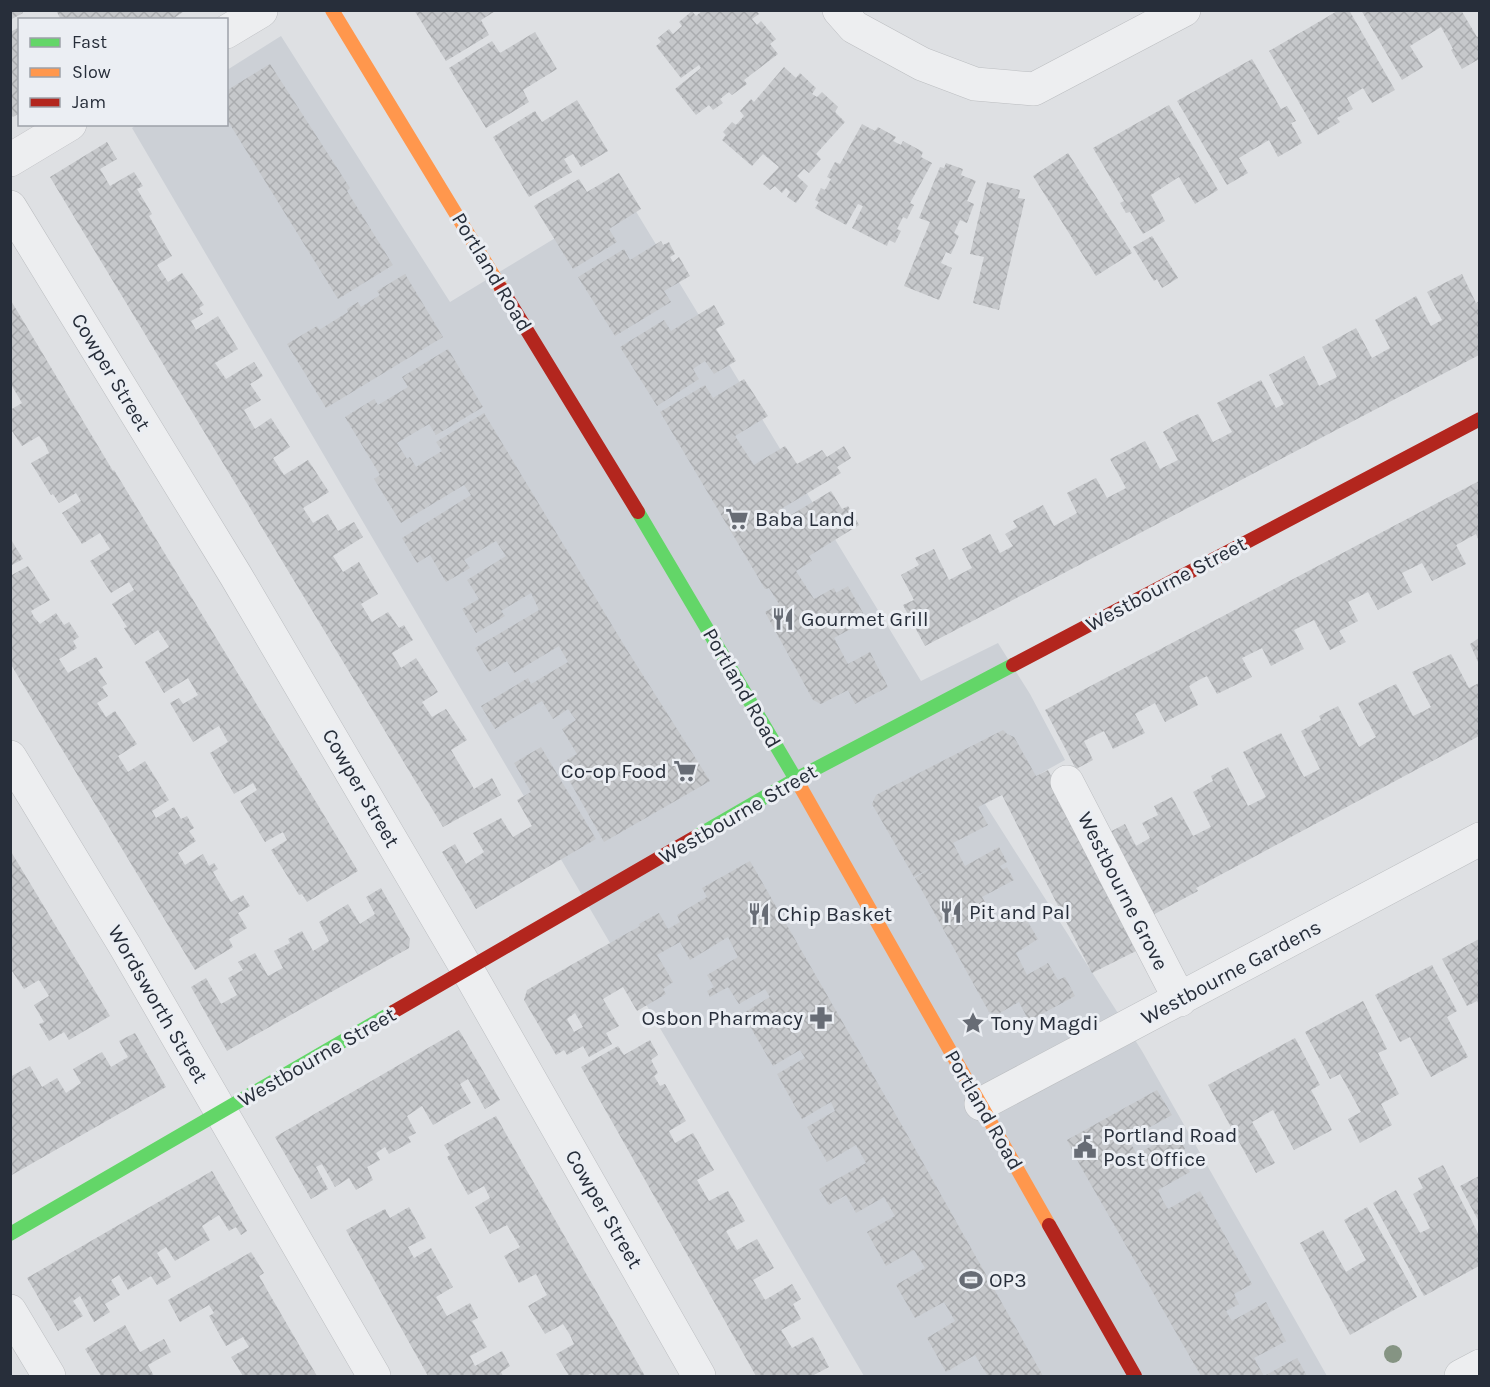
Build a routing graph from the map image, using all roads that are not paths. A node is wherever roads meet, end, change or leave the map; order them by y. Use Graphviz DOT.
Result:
graph roads {
  1 [pos="332,10"];
  2 [pos="839,10"];
  3 [pos="1184,10"];
  4 [pos="261,11"];
  5 [pos="228,31"];
  6 [pos="67,126"];
  7 [pos="10,160"];
  8 [pos="10,207"];
  9 [pos="1479,419"];
  10 [pos="10,757"];
  11 [pos="796,780"];
  12 [pos="1067,782"];
  13 [pos="1479,839"];
  14 [pos="467,969"];
  15 [pos="1180,1000"];
  16 [pos="981,1104"];
  17 [pos="221,1113"];
  18 [pos="10,1234"];
  19 [pos="10,1311"];
  20 [pos="1479,1366"];
  21 [pos="49,1377"];
  22 [pos="374,1377"];
  23 [pos="699,1377"];
  24 [pos="1135,1377"];
  25 [pos="1461,1377"];
  1 -- 11 [label="street, Portland Road"];
  2 -- 3 [label="street"];
  4 -- 5 [label="street"];
  6 -- 7 [label="street"];
  8 -- 14 [label="street, Cowper Street"];
  9 -- 11 [label="street, Westbourne Street"];
  10 -- 17 [label="street, Wordsworth Street"];
  11 -- 14 [label="street, Westbourne Street"];
  11 -- 16 [label="street, Portland Road"];
  12 -- 15 [label="street, Westbourne Grove"];
  13 -- 15 [label="street, Westbourne Gardens"];
  14 -- 17 [label="street, Westbourne Street"];
  14 -- 23 [label="street, Cowper Street"];
  15 -- 16 [label="street, Westbourne Gardens"];
  16 -- 24 [label="street, Portland Road"];
  17 -- 18 [label="street, Westbourne Street"];
  17 -- 22 [label="street, Wordsworth Street"];
  19 -- 21 [label="street"];
  20 -- 25 [label="street"];
}
